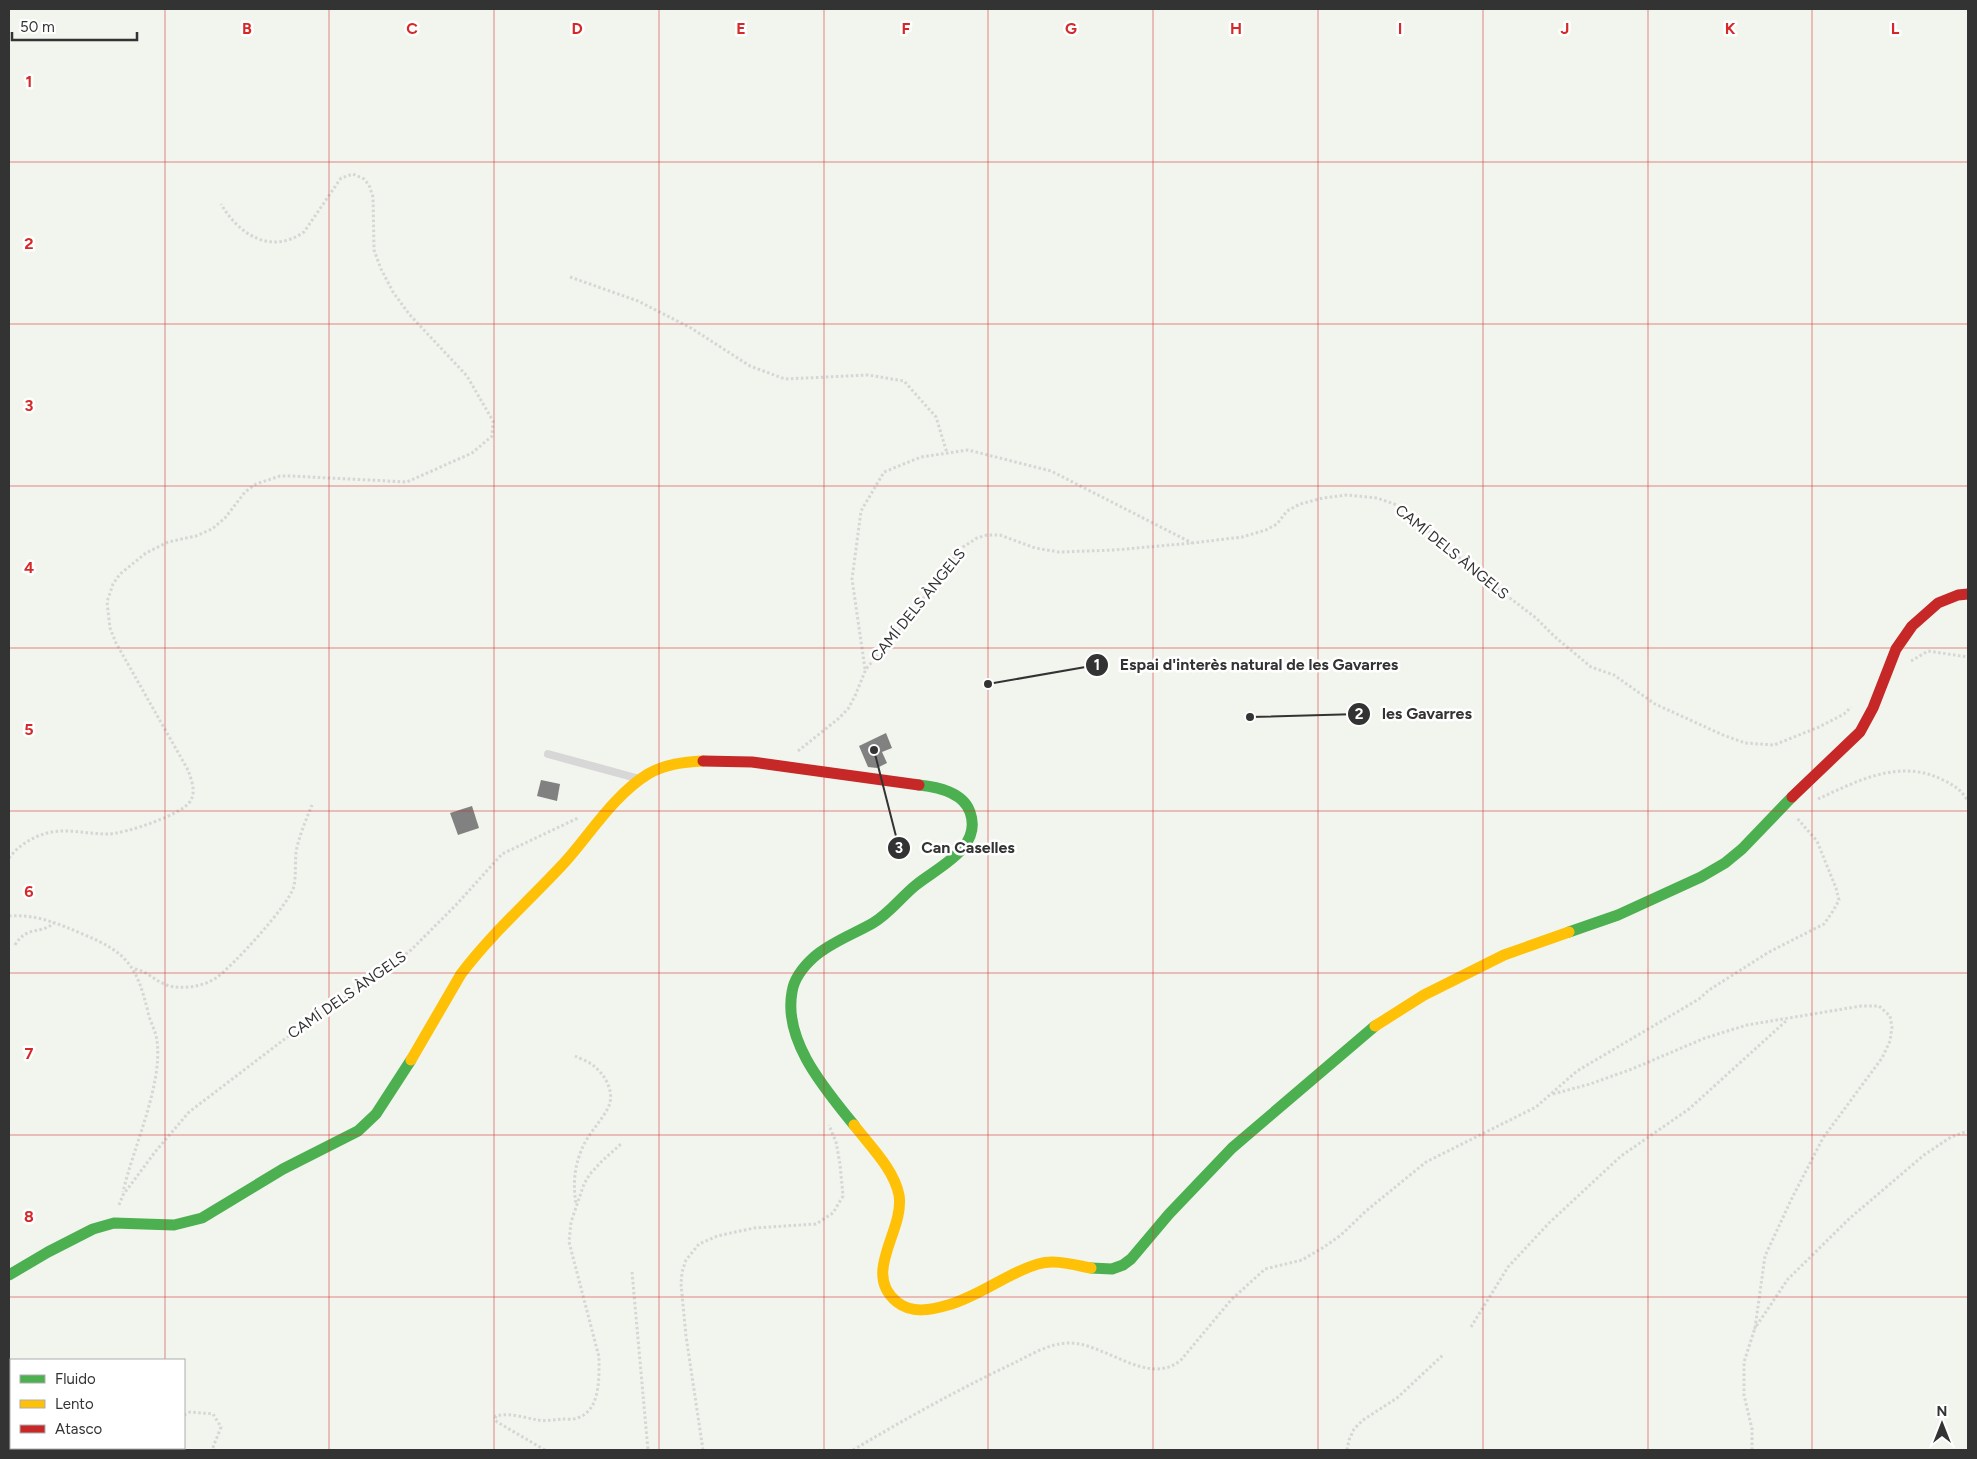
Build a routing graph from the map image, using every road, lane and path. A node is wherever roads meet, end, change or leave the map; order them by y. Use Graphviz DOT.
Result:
graph roads {
  1 [pos="221,204"];
  2 [pos="570,277"];
  3 [pos="947,453"];
  4 [pos="1192,543"];
  5 [pos="1968,594"];
  6 [pos="1968,657"];
  7 [pos="866,669"];
  8 [pos="1886,675"];
  9 [pos="1858,701"];
  10 [pos="548,754"];
  11 [pos="780,765"];
  12 [pos="640,779"];
  13 [pos="1811,801"];
  14 [pos="1968,802"];
  15 [pos="1784,804"];
  16 [pos="312,806"];
  17 [pos="578,817"];
  18 [pos="9,858"];
  19 [pos="9,916"];
  20 [pos="55,923"];
  21 [pos="15,945"];
  22 [pos="134,969"];
  23 [pos="1787,1020"];
  24 [pos="575,1056"];
  25 [pos="1550,1095"];
  26 [pos="827,1120"];
  27 [pos="1968,1131"];
  28 [pos="622,1143"];
  29 [pos="122,1195"];
  30 [pos="576,1205"];
  31 [pos="114,1223"];
  32 [pos="632,1272"];
  33 [pos="9,1275"];
  34 [pos="1471,1326"];
  35 [pos="1755,1328"];
  36 [pos="1444,1354"];
  37 [pos="185,1414"];
  38 [pos="212,1450"];
  39 [pos="546,1450"];
  40 [pos="648,1450"];
  41 [pos="703,1450"];
  42 [pos="853,1450"];
  43 [pos="1347,1450"];
  44 [pos="1752,1450"];
  1 -- 18 [label="path"];
  2 -- 3 [label="path"];
  3 -- 4 [label="path"];
  3 -- 7 [label="path"];
  4 -- 7 [label="path, CAMÍ DELS ÀNGELS"];
  4 -- 9 [label="path, CAMÍ DELS ÀNGELS"];
  5 -- 8 [label="street"];
  6 -- 8 [label="path"];
  7 -- 11 [label="path, CAMÍ DELS ÀNGELS"];
  8 -- 15 [label="street"];
  10 -- 12 [label="lane"];
  11 -- 12 [label="street"];
  11 -- 15 [label="street"];
  12 -- 31 [label="street"];
  13 -- 14 [label="path"];
  15 -- 25 [label="path"];
  16 -- 22 [label="path"];
  17 -- 29 [label="path, CAMÍ DELS ÀNGELS"];
  19 -- 20 [label="path"];
  20 -- 21 [label="path"];
  20 -- 22 [label="path"];
  22 -- 29 [label="path"];
  23 -- 25 [label="path"];
  23 -- 34 [label="path"];
  23 -- 35 [label="path"];
  24 -- 30 [label="path"];
  25 -- 42 [label="path"];
  26 -- 41 [label="path"];
  27 -- 35 [label="path"];
  28 -- 30 [label="path"];
  29 -- 31 [label="path, CAMÍ DELS ÀNGELS"];
  30 -- 39 [label="path"];
  31 -- 33 [label="street"];
  32 -- 40 [label="path"];
  35 -- 44 [label="path"];
  36 -- 43 [label="path"];
  37 -- 38 [label="path"];
}
